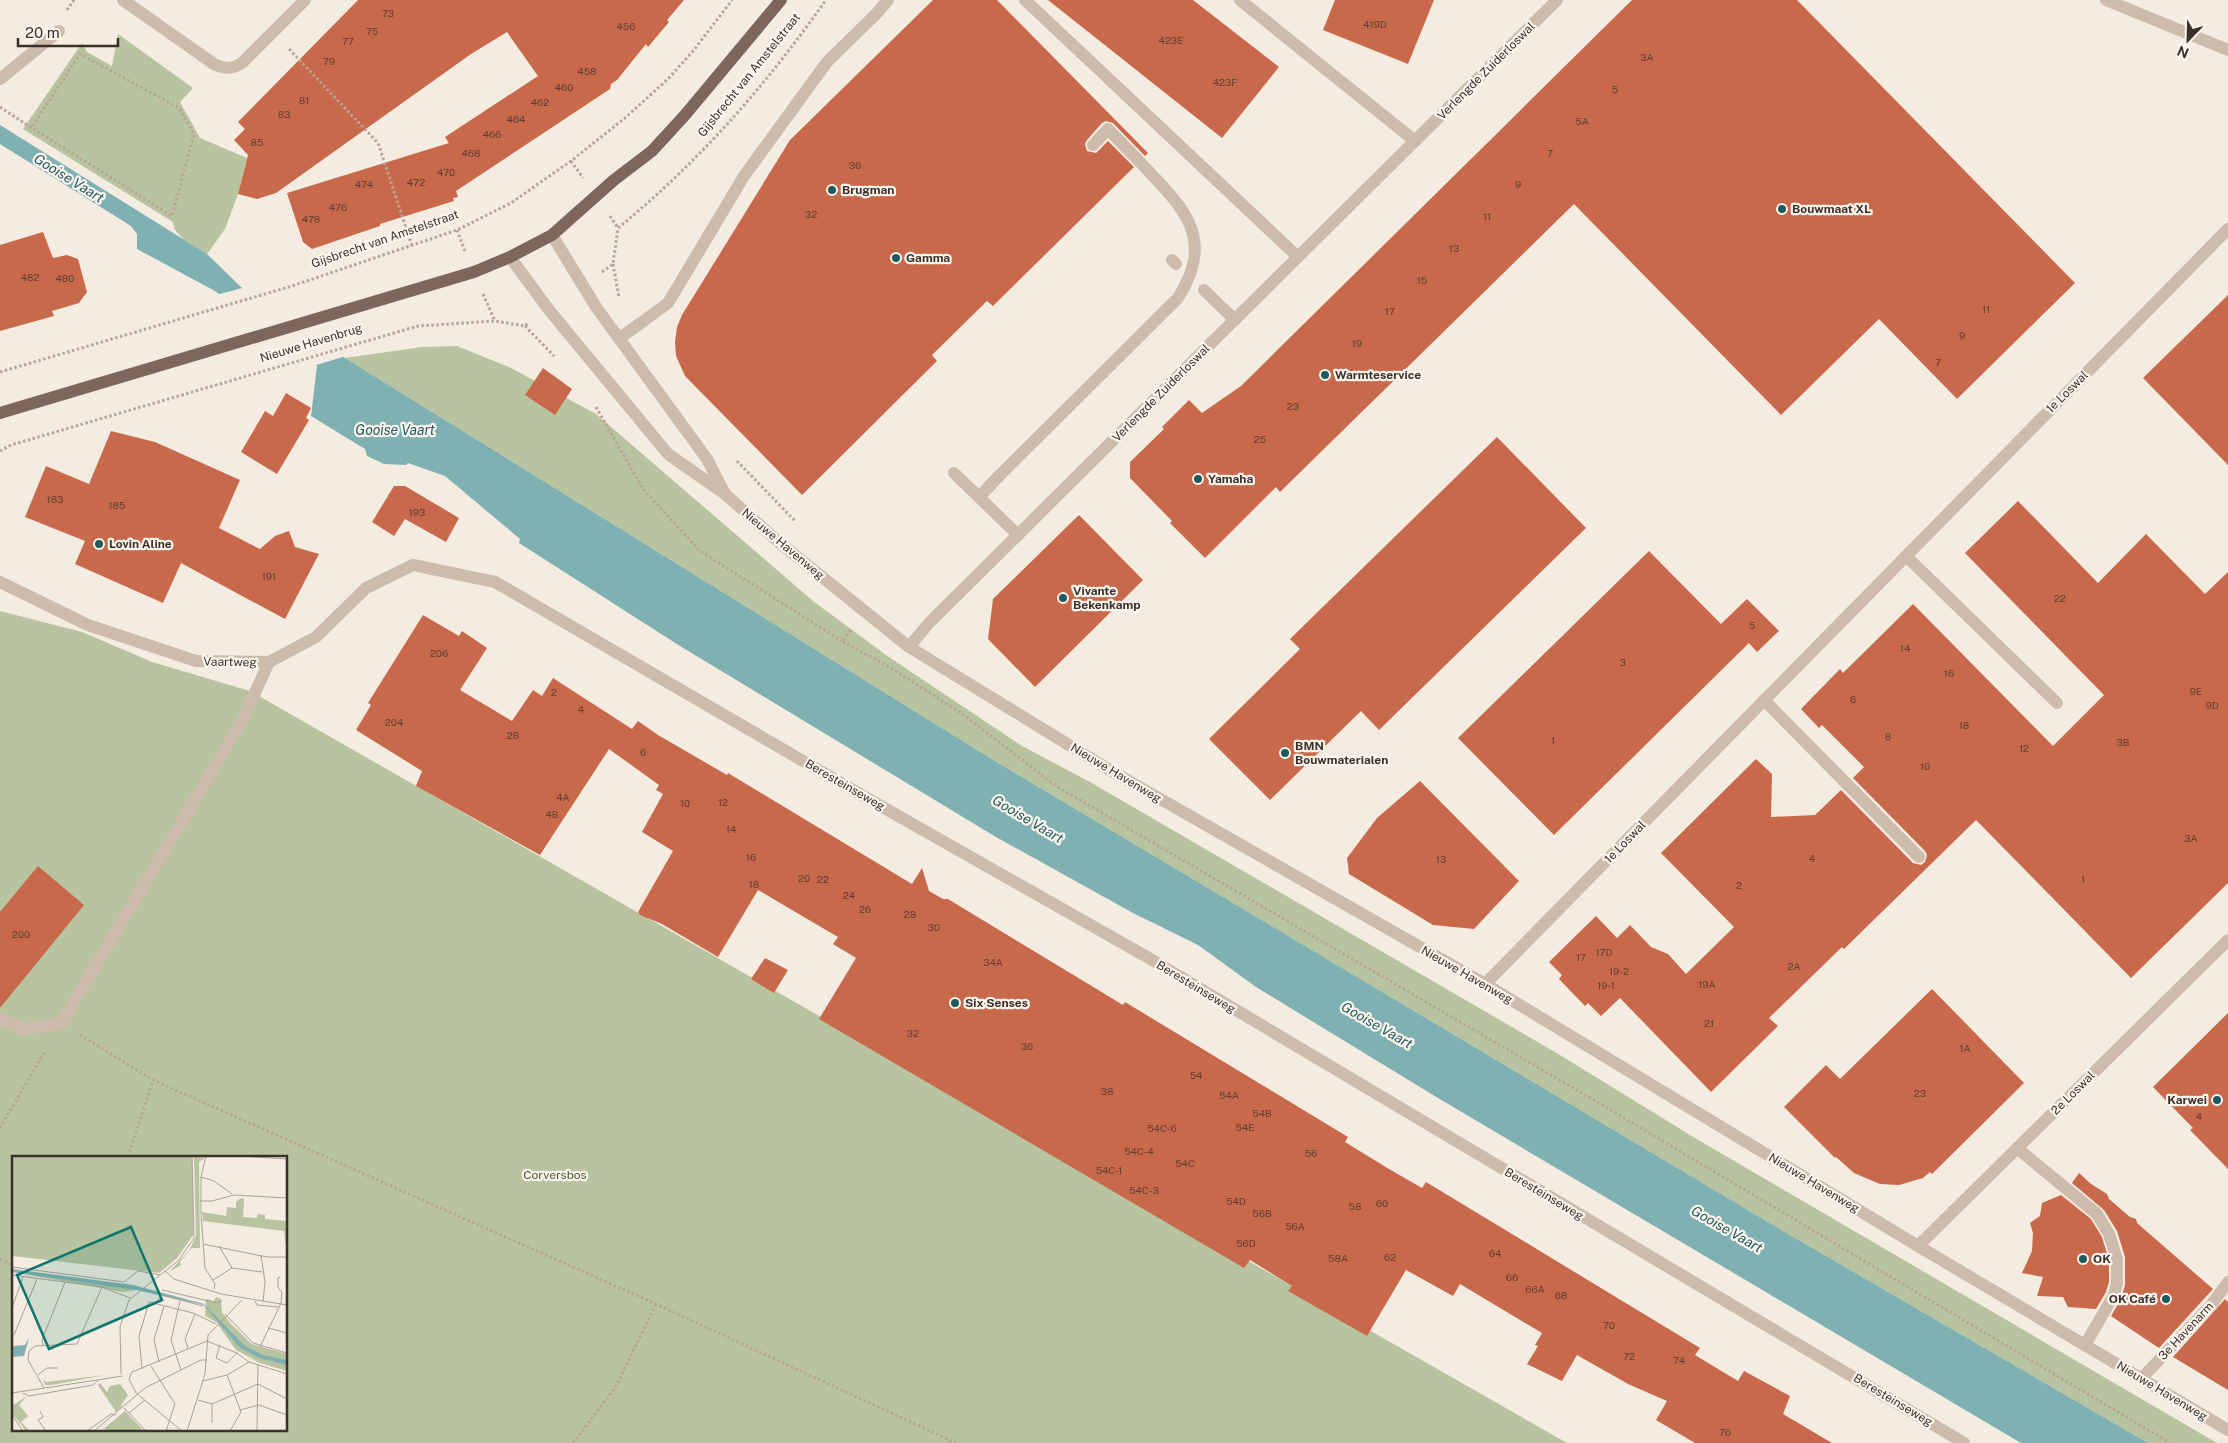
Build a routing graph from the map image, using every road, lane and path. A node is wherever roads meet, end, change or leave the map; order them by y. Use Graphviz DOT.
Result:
graph roads {
  1 [pos="74,0"];
  2 [pos="123,0"];
  3 [pos="305,0"];
  4 [pos="732,0"];
  5 [pos="781,0"];
  6 [pos="826,0"];
  7 [pos="888,0"];
  8 [pos="1025,0"];
  9 [pos="1240,0"];
  10 [pos="1557,0"];
  11 [pos="2106,0"];
  12 [pos="64,14"];
  13 [pos="59,31"];
  14 [pos="273,33"];
  15 [pos="2228,50"];
  16 [pos="0,80"];
  17 [pos="0,107"];
  18 [pos="32,127"];
  19 [pos="1415,141"];
  20 [pos="1092,145"];
  21 [pos="571,161"];
  22 [pos="587,183"];
  23 [pos="609,214"];
  24 [pos="618,228"];
  25 [pos="2228,229"];
  26 [pos="457,230"];
  27 [pos="552,235"];
  28 [pos="412,246"];
  29 [pos="510,257"];
  30 [pos="1298,257"];
  31 [pos="468,259"];
  32 [pos="613,264"];
  33 [pos="582,286"];
  34 [pos="1204,290"];
  35 [pos="483,293"];
  36 [pos="549,310"];
  37 [pos="336,313"];
  38 [pos="1235,320"];
  39 [pos="495,321"];
  40 [pos="638,325"];
  41 [pos="620,338"];
  42 [pos="0,372"];
  43 [pos="594,404"];
  44 [pos="1,414"];
  45 [pos="0,451"];
  46 [pos="732,456"];
  47 [pos="954,473"];
  48 [pos="725,494"];
  49 [pos="979,497"];
  50 [pos="797,524"];
  51 [pos="1018,535"];
  52 [pos="1906,556"];
  53 [pos="413,565"];
  54 [pos="0,582"];
  55 [pos="866,612"];
  56 [pos="842,641"];
  57 [pos="909,647"];
  58 [pos="269,662"];
  59 [pos="1764,700"];
  60 [pos="2057,703"];
  61 [pos="1919,857"];
  62 [pos="2228,940"];
  63 [pos="1485,984"];
  64 [pos="0,1019"];
  65 [pos="61,1024"];
  66 [pos="152,1080"];
  67 [pos="0,1128"];
  68 [pos="2017,1148"];
  69 [pos="128,1156"];
  70 [pos="1918,1246"];
  71 [pos="0,1260"];
  72 [pos="12,1264"];
  73 [pos="2228,1282"];
  74 [pos="656,1304"];
  75 [pos="2085,1345"];
  76 [pos="2142,1378"];
  77 [pos="2228,1430"];
  78 [pos="573,1443"];
  79 [pos="956,1443"];
  80 [pos="1964,1443"];
  81 [pos="2170,1443"];
  1 -- 12 [label="path"];
  2 -- 14 [label="street"];
  3 -- 14 [label="street"];
  4 -- 21 [label="path, Gijsbrecht van Amstelstraat"];
  5 -- 27 [label="main road, Gijsbrecht van Amstelstraat"];
  6 -- 24 [label="path, Gijsbrecht van Amstelstraat"];
  7 -- 40 [label="street"];
  8 -- 30 [label="street"];
  9 -- 19 [label="street"];
  10 -- 19 [label="street, Verlengde Zuiderloswal"];
  11 -- 15 [label="street"];
  13 -- 16 [label="street"];
  14 -- 28 [label="path"];
  17 -- 18 [label="path"];
  18 -- 18 [label="path"];
  19 -- 30 [label="street, Verlengde Zuiderloswal"];
  20 -- 49 [label="street, bridge"];
  21 -- 22 [label="path"];
  21 -- 26 [label="path, Gijsbrecht van Amstelstraat"];
  23 -- 24 [label="path"];
  24 -- 32 [label="path"];
  25 -- 52 [label="street, 1e Loswal"];
  26 -- 28 [label="path, Gijsbrecht van Amstelstraat"];
  26 -- 31 [label="path"];
  27 -- 29 [label="main road, Gijsbrecht van Amstelstraat"];
  27 -- 33 [label="street, Nieuwe Havenweg"];
  28 -- 42 [label="path, Gijsbrecht van Amstelstraat"];
  29 -- 36 [label="street, Nieuwe Havenweg"];
  29 -- 37 [label="main road, Gijsbrecht van Amstelstraat"];
  30 -- 38 [label="street, Verlengde Zuiderloswal"];
  32 -- 33 [label="path"];
  32 -- 40 [label="path"];
  33 -- 41 [label="street, Nieuwe Havenweg"];
  34 -- 38 [label="street"];
  35 -- 39 [label="path"];
  36 -- 39 [label="path"];
  36 -- 48 [label="street, Nieuwe Havenweg"];
  37 -- 44 [label="main road, Nieuwe Havenbrug"];
  38 -- 51 [label="street, Verlengde Zuiderloswal"];
  39 -- 45 [label="path, Nieuwe Havenbrug"];
  40 -- 41 [label="street"];
  41 -- 48 [label="street, Nieuwe Havenweg"];
  43 -- 56 [label="path"];
  46 -- 50 [label="path, Nieuwe Havenweg"];
  47 -- 49 [label="street"];
  48 -- 55 [label="street, Nieuwe Havenweg"];
  49 -- 51 [label="street"];
  51 -- 57 [label="street, Verlengde Zuiderloswal"];
  52 -- 59 [label="street, 1e Loswal"];
  52 -- 60 [label="street"];
  53 -- 58 [label="street, Vaartweg"];
  53 -- 80 [label="street, Beresteinseweg"];
  54 -- 58 [label="street, Vaartweg"];
  55 -- 56 [label="path"];
  55 -- 57 [label="street, Nieuwe Havenweg"];
  56 -- 81 [label="path"];
  57 -- 63 [label="street, Nieuwe Havenweg"];
  58 -- 65 [label="street"];
  59 -- 61 [label="street"];
  59 -- 63 [label="street, 1e Loswal"];
  62 -- 68 [label="street, 2e Loswal"];
  63 -- 70 [label="street, Nieuwe Havenweg"];
  64 -- 65 [label="street"];
  65 -- 66 [label="path"];
  65 -- 67 [label="path"];
  66 -- 69 [label="path"];
  66 -- 74 [label="path"];
  68 -- 70 [label="street, 2e Loswal"];
  68 -- 75 [label="street"];
  70 -- 75 [label="street, Nieuwe Havenweg"];
  71 -- 72 [label="path"];
  73 -- 76 [label="street, 3e Havenarm"];
  74 -- 78 [label="path"];
  74 -- 79 [label="path"];
  75 -- 76 [label="street, Nieuwe Havenweg"];
  76 -- 77 [label="street, Nieuwe Havenweg"];
}
